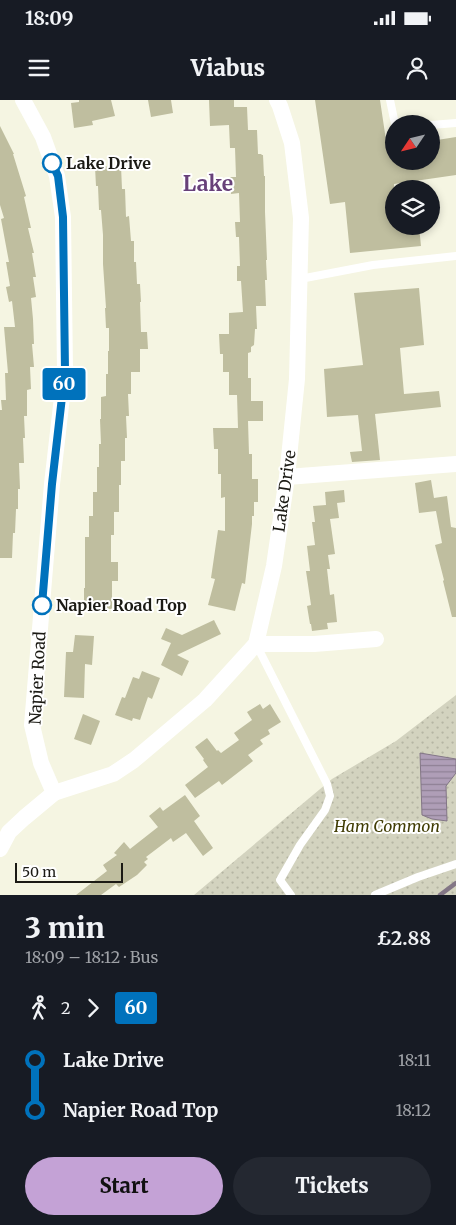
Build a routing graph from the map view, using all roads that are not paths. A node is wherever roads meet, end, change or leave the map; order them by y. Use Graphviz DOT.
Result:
graph roads {
  1 [pos="23,100"];
  2 [pos="277,100"];
  3 [pos="390,100"];
  4 [pos="393,115"];
  5 [pos="456,123"];
  6 [pos="440,125"];
  7 [pos="456,256"];
  8 [pos="300,279"];
  9 [pos="456,464"];
  10 [pos="287,477"];
  11 [pos="376,639"];
  12 [pos="256,644"];
  13 [pos="54,793"];
  14 [pos="0,850"];
  15 [pos="456,864"];
  16 [pos="291,895"];
  17 [pos="375,895"];
  1 -- 13 [label="street, Napier Road"];
  2 -- 8 [label="street, Lake Drive"];
  3 -- 4 [label="lane"];
  5 -- 6 [label="lane"];
  7 -- 8 [label="lane"];
  8 -- 10 [label="street, Lake Drive"];
  9 -- 10 [label="street"];
  10 -- 12 [label="street, Lake Drive"];
  11 -- 12 [label="street"];
  12 -- 13 [label="street, Lake Drive"];
  12 -- 16 [label="lane"];
  13 -- 14 [label="street"];
  15 -- 17 [label="lane"];
}
